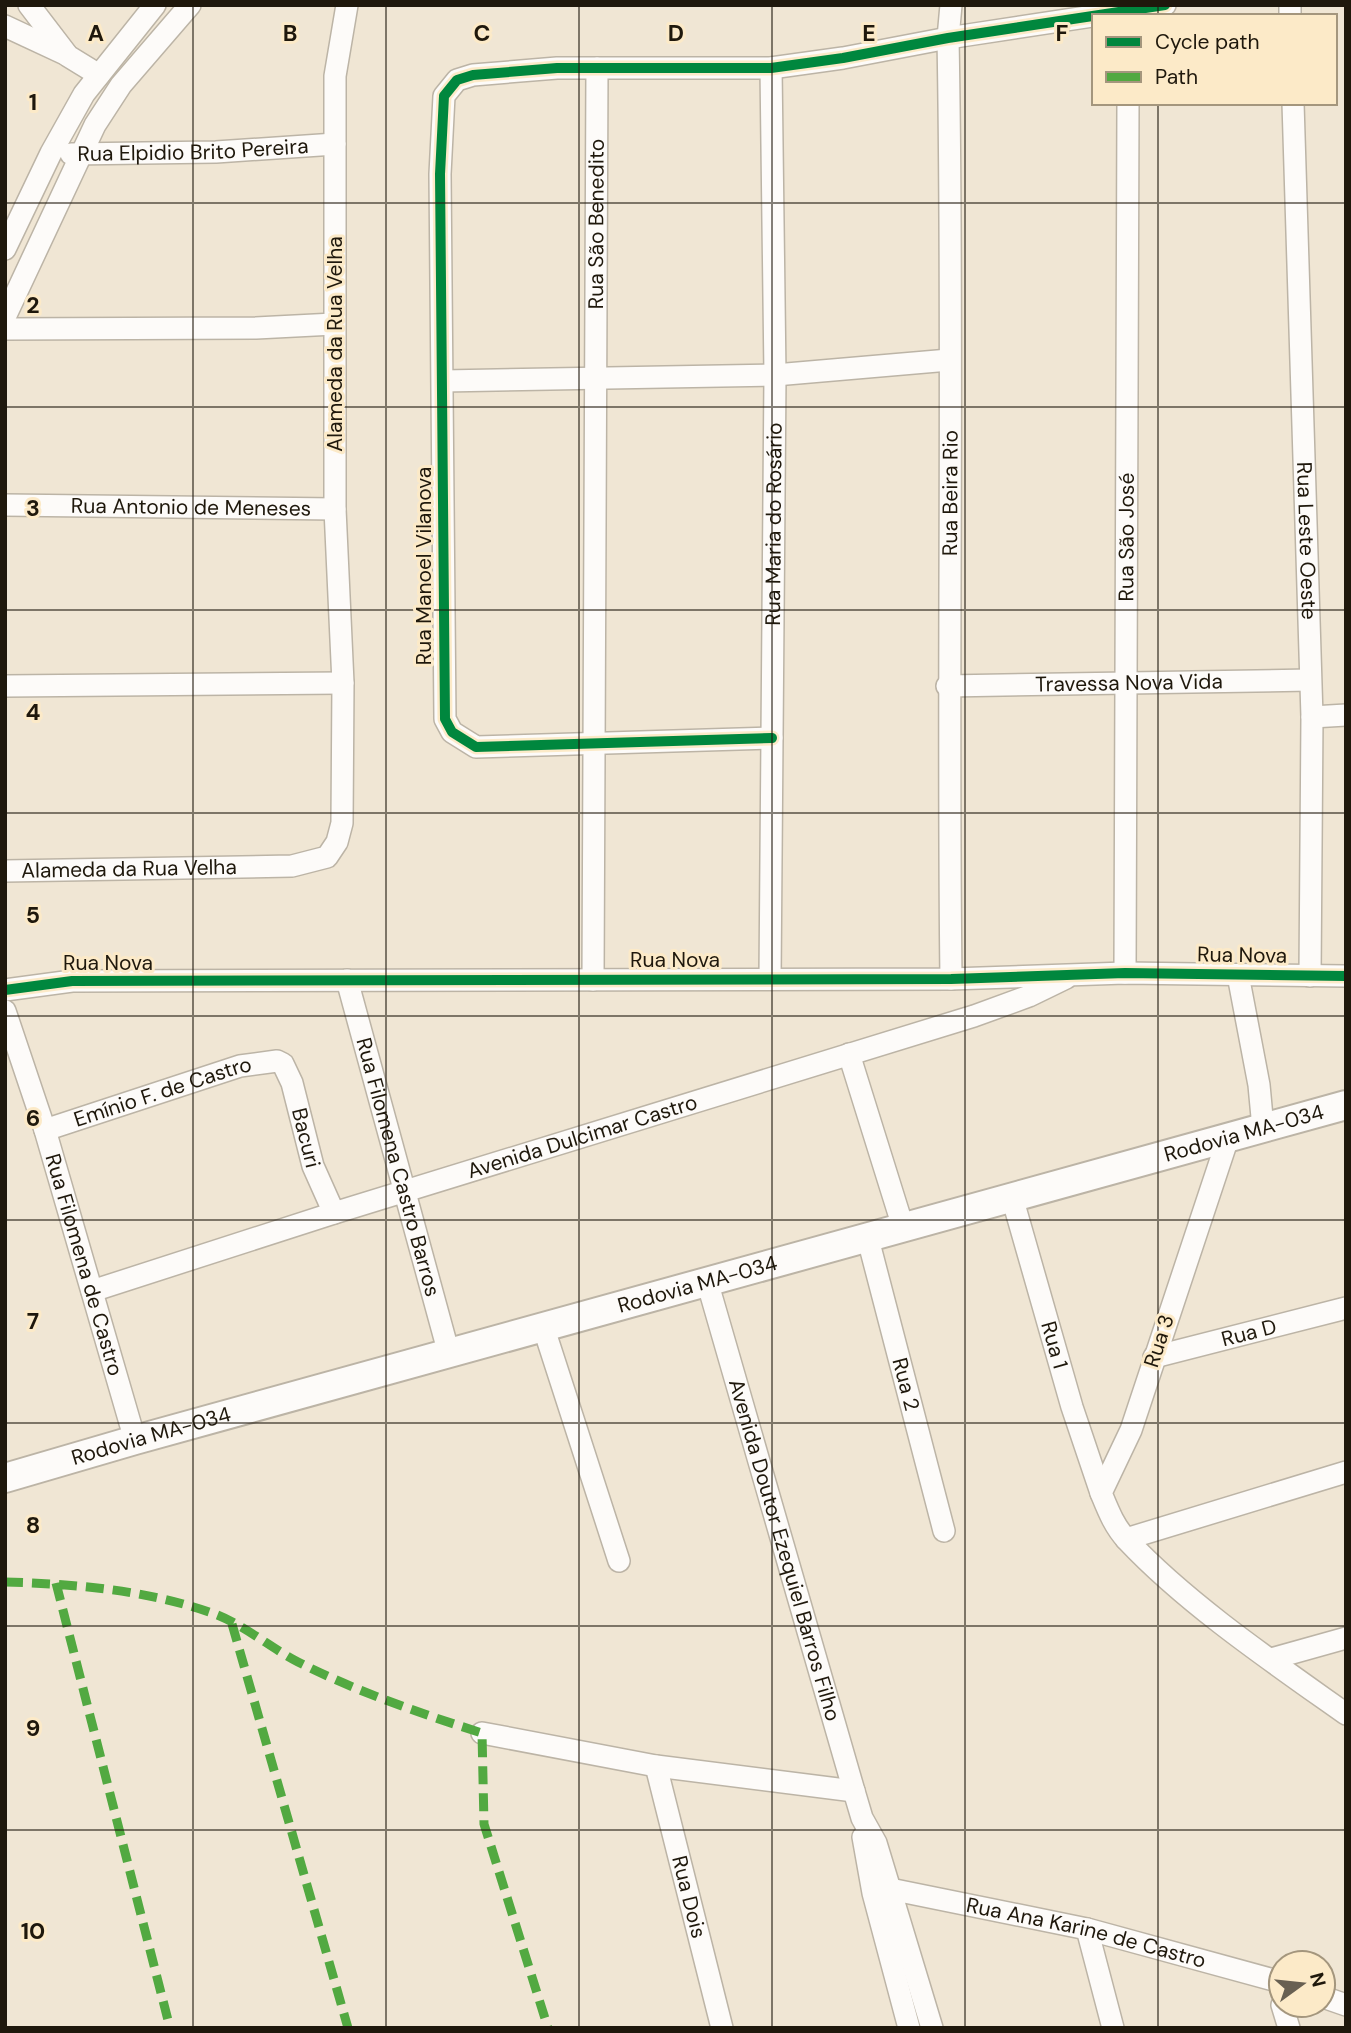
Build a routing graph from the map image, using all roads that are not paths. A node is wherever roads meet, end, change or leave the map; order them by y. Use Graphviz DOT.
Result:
graph roads {
  1 [pos="29,5"];
  2 [pos="155,5"];
  3 [pos="190,5"];
  4 [pos="347,5"];
  5 [pos="951,5"];
  6 [pos="1165,5"];
  7 [pos="1124,13"];
  8 [pos="1092,17"];
  9 [pos="5,26"];
  10 [pos="948,37"];
  11 [pos="68,56"];
  12 [pos="597,68"];
  13 [pos="771,68"];
  14 [pos="99,75"];
  15 [pos="1128,105"];
  16 [pos="1293,105"];
  17 [pos="335,144"];
  18 [pos="53,149"];
  19 [pos="81,156"];
  20 [pos="5,249"];
  21 [pos="5,317"];
  22 [pos="334,324"];
  23 [pos="5,329"];
  24 [pos="949,360"];
  25 [pos="775,375"];
  26 [pos="598,379"];
  27 [pos="443,381"];
  28 [pos="5,505"];
  29 [pos="335,509"];
  30 [pos="1310,680"];
  31 [pos="343,683"];
  32 [pos="1126,685"];
  33 [pos="5,686"];
  34 [pos="947,686"];
  35 [pos="1346,715"];
  36 [pos="1312,717"];
  37 [pos="772,738"];
  38 [pos="596,742"];
  39 [pos="5,871"];
  40 [pos="1125,973"];
  41 [pos="1072,975"];
  42 [pos="1238,975"];
  43 [pos="1310,976"];
  44 [pos="1346,976"];
  45 [pos="771,979"];
  46 [pos="951,979"];
  47 [pos="347,980"];
  48 [pos="593,980"];
  49 [pos="5,990"];
  50 [pos="5,1011"];
  51 [pos="849,1054"];
  52 [pos="283,1064"];
  53 [pos="1346,1105"];
  54 [pos="1263,1128"];
  55 [pos="45,1130"];
  56 [pos="1228,1138"];
  57 [pos="405,1193"];
  58 [pos="1012,1197"];
  59 [pos="334,1213"];
  60 [pos="904,1227"];
  61 [pos="868,1238"];
  62 [pos="707,1282"];
  63 [pos="92,1291"];
  64 [pos="1346,1308"];
  65 [pos="544,1329"];
  66 [pos="449,1354"];
  67 [pos="1154,1357"];
  68 [pos="135,1440"];
  69 [pos="1346,1472"];
  70 [pos="5,1478"];
  71 [pos="1101,1493"];
  72 [pos="944,1531"];
  73 [pos="1126,1539"];
  74 [pos="620,1561"];
  75 [pos="1346,1638"];
  76 [pos="1271,1659"];
  77 [pos="1346,1714"];
  78 [pos="482,1733"];
  79 [pos="656,1766"];
  80 [pos="853,1791"];
  81 [pos="862,1818"];
  82 [pos="890,1889"];
  83 [pos="1087,1929"];
  84 [pos="1267,1978"];
  85 [pos="722,2028"];
  86 [pos="909,2028"];
  87 [pos="932,2028"];
  88 [pos="1113,2028"];
  1 -- 11 [label="street"];
  2 -- 14 [label="street"];
  3 -- 19 [label="street"];
  4 -- 17 [label="street, Alameda da Rua Velha"];
  5 -- 10 [label="street, Rua Beira Rio"];
  6 -- 7 [label="street"];
  8 -- 10 [label="street"];
  9 -- 11 [label="street"];
  10 -- 13 [label="street"];
  10 -- 24 [label="street, Rua Beira Rio"];
  11 -- 14 [label="street"];
  12 -- 13 [label="street"];
  12 -- 26 [label="street, Rua São Benedito"];
  12 -- 27 [label="street, Rua Manoel Vilanova"];
  13 -- 25 [label="street, Rua Maria do Rosário"];
  14 -- 18 [label="street"];
  15 -- 32 [label="street, Rua São José"];
  16 -- 30 [label="street, Rua Leste Oeste"];
  17 -- 19 [label="street, Rua Elpidio Brito Pereira"];
  17 -- 22 [label="street, Alameda da Rua Velha"];
  18 -- 19 [label="street, Rua Elpidio Brito Pereira"];
  18 -- 20 [label="street"];
  19 -- 21 [label="street"];
  22 -- 23 [label="street"];
  22 -- 29 [label="street, Alameda da Rua Velha"];
  24 -- 25 [label="street"];
  24 -- 34 [label="street, Rua Beira Rio"];
  25 -- 26 [label="street"];
  25 -- 37 [label="street, Rua Maria do Rosário"];
  26 -- 27 [label="street"];
  26 -- 38 [label="street, Rua São Benedito"];
  27 -- 38 [label="street, Rua Manoel Vilanova"];
  28 -- 29 [label="street, Rua Antonio de Meneses"];
  29 -- 31 [label="street, Alameda da Rua Velha"];
  30 -- 32 [label="street, Travessa Nova Vida"];
  30 -- 36 [label="street, Rua Leste Oeste"];
  31 -- 33 [label="street"];
  31 -- 39 [label="street, Alameda da Rua Velha"];
  32 -- 34 [label="street, Travessa Nova Vida"];
  32 -- 40 [label="street, Rua São José"];
  34 -- 46 [label="street, Rua Beira Rio"];
  35 -- 36 [label="street"];
  36 -- 43 [label="street, Rua Leste Oeste"];
  37 -- 38 [label="street, Rua Manoel Vilanova"];
  37 -- 45 [label="street, Rua Maria do Rosário"];
  38 -- 48 [label="street, Rua São Benedito"];
  40 -- 41 [label="street, Rua Nova"];
  40 -- 42 [label="street, Rua Nova"];
  41 -- 46 [label="street, Rua Nova"];
  41 -- 51 [label="street, Avenida Dulcimar Castro"];
  42 -- 43 [label="street, Rua Nova"];
  42 -- 54 [label="street"];
  43 -- 44 [label="street, Rua Nova"];
  45 -- 46 [label="street, Rua Nova"];
  45 -- 48 [label="street, Rua Nova"];
  47 -- 48 [label="street, Rua Nova"];
  47 -- 49 [label="street, Rua Nova"];
  47 -- 57 [label="street, Rua Filomena Castro Barros"];
  50 -- 55 [label="street, Rua Filomena de Castro"];
  51 -- 57 [label="street, Avenida Dulcimar Castro"];
  51 -- 60 [label="street"];
  52 -- 55 [label="street, Emínio F. de Castro"];
  52 -- 59 [label="street, Bacuri"];
  53 -- 54 [label="main road, Rodovia MA-034"];
  54 -- 56 [label="main road, Rodovia MA-034"];
  55 -- 63 [label="street, Rua Filomena de Castro"];
  56 -- 58 [label="main road, Rodovia MA-034"];
  56 -- 67 [label="street, Rua 3"];
  57 -- 59 [label="street, Avenida Dulcimar Castro"];
  57 -- 66 [label="street, Rua Filomena Castro Barros"];
  58 -- 60 [label="main road, Rodovia MA-034"];
  58 -- 71 [label="street, Rua 1"];
  59 -- 63 [label="street, Avenida Dulcimar Castro"];
  60 -- 61 [label="main road, Rodovia MA-034"];
  61 -- 62 [label="main road, Rodovia MA-034"];
  61 -- 72 [label="street, Rua 2"];
  62 -- 65 [label="main road, Rodovia MA-034"];
  62 -- 80 [label="street, Avenida Doutor Ezequiel Barros Filho"];
  63 -- 68 [label="street, Rua Filomena de Castro"];
  64 -- 67 [label="street, Rua D"];
  65 -- 66 [label="main road, Rodovia MA-034"];
  65 -- 74 [label="street"];
  66 -- 68 [label="main road, Rodovia MA-034"];
  67 -- 71 [label="street, Rua 3"];
  68 -- 70 [label="main road, Rodovia MA-034"];
  69 -- 73 [label="street"];
  71 -- 73 [label="street"];
  73 -- 76 [label="street"];
  75 -- 76 [label="street"];
  76 -- 77 [label="street"];
  78 -- 79 [label="street"];
  79 -- 80 [label="street"];
  79 -- 85 [label="street, Rua Dois"];
  80 -- 81 [label="street, Avenida Doutor Ezequiel Barros Filho"];
  81 -- 82 [label="street, Avenida Doutor Ezequiel Barros Filho"];
  81 -- 86 [label="street, Avenida Doutor Ezequiel Barros Filho"];
  82 -- 83 [label="street, Rua Ana Karine de Castro"];
  82 -- 87 [label="street, Avenida Doutor Ezequiel Barros Filho"];
  83 -- 84 [label="street, Rua Ana Karine de Castro"];
  83 -- 88 [label="street"];
}
